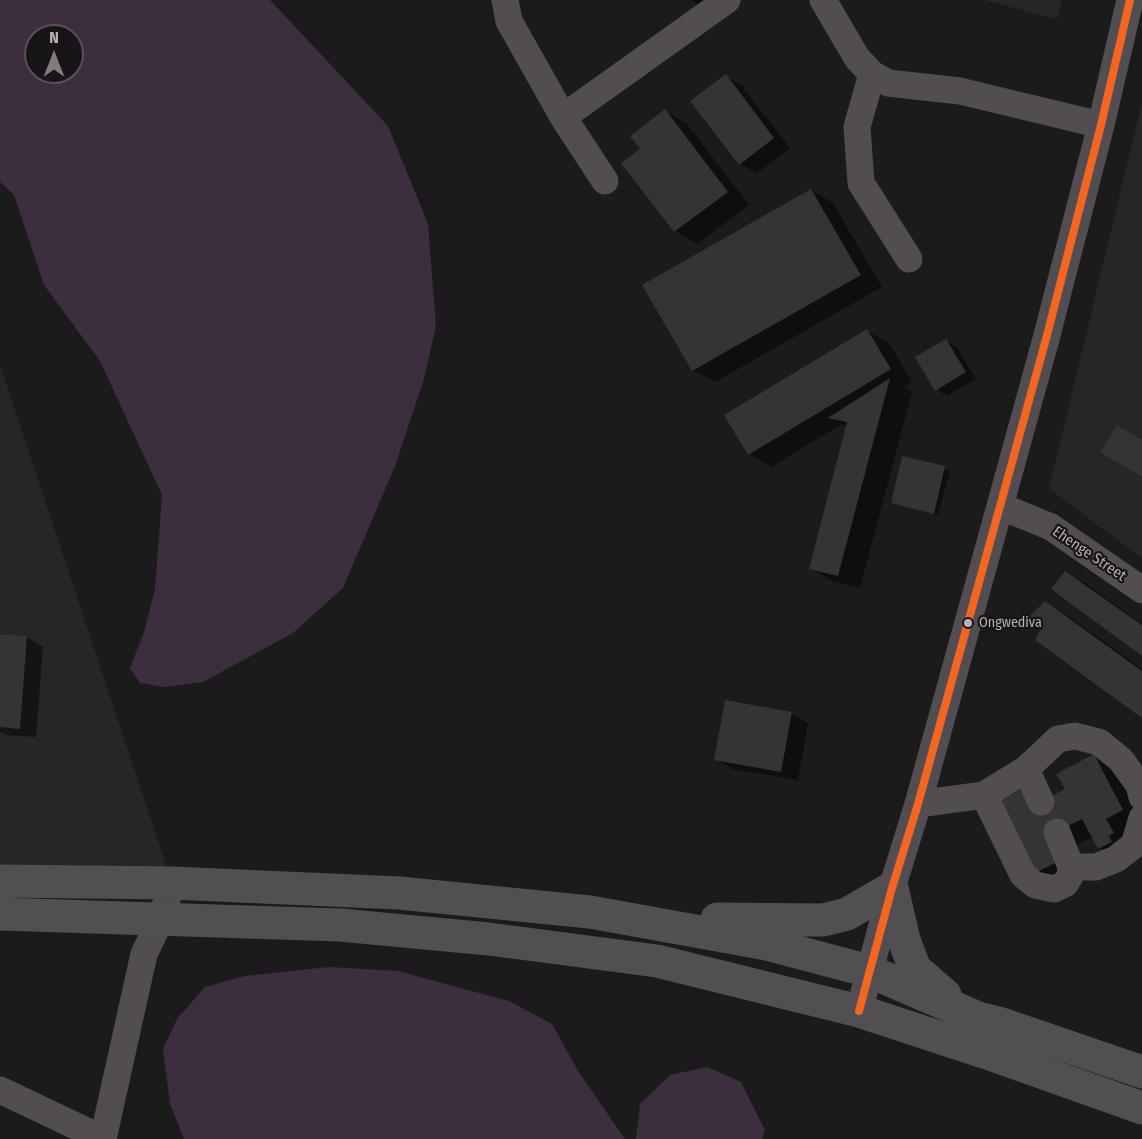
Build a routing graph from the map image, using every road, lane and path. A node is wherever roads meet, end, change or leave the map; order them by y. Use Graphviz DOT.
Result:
graph roads {
  1 [pos="505,0"];
  2 [pos="727,0"];
  3 [pos="823,0"];
  4 [pos="1130,0"];
  5 [pos="873,74"];
  6 [pos="563,117"];
  7 [pos="1101,125"];
  8 [pos="605,181"];
  9 [pos="909,258"];
  10 [pos="1000,506"];
  11 [pos="1142,590"];
  12 [pos="1026,769"];
  13 [pos="984,795"];
  14 [pos="1142,797"];
  15 [pos="1041,802"];
  16 [pos="918,804"];
  17 [pos="1142,818"];
  18 [pos="1057,832"];
  19 [pos="1071,867"];
  20 [pos="0,881"];
  21 [pos="172,883"];
  22 [pos="892,888"];
  23 [pos="590,912"];
  24 [pos="0,914"];
  25 [pos="161,920"];
  26 [pos="869,971"];
  27 [pos="859,1011"];
  28 [pos="1002,1024"];
  29 [pos="1142,1072"];
  30 [pos="0,1090"];
  31 [pos="1142,1108"];
  32 [pos="103,1139"];
  1 -- 6 [label="street"];
  2 -- 6 [label="street"];
  3 -- 5 [label="street"];
  4 -- 7 [label="street"];
  5 -- 7 [label="street"];
  5 -- 9 [label="street"];
  6 -- 8 [label="street"];
  7 -- 10 [label="street"];
  10 -- 11 [label="street, Ehenge Street"];
  10 -- 16 [label="street"];
  12 -- 13 [label="street"];
  12 -- 14 [label="street"];
  12 -- 15 [label="street"];
  13 -- 16 [label="street"];
  13 -- 19 [label="street"];
  16 -- 22 [label="street"];
  17 -- 19 [label="street"];
  18 -- 19 [label="street"];
  20 -- 21 [label="main road"];
  21 -- 23 [label="main road"];
  21 -- 25 [label="street"];
  22 -- 23 [label="main road"];
  22 -- 26 [label="street"];
  22 -- 28 [label="main road"];
  23 -- 26 [label="main road"];
  24 -- 25 [label="main road"];
  25 -- 27 [label="main road"];
  25 -- 32 [label="street"];
  26 -- 27 [label="street"];
  26 -- 28 [label="main road"];
  27 -- 31 [label="main road"];
  28 -- 29 [label="main road"];
  30 -- 32 [label="street"];
}
